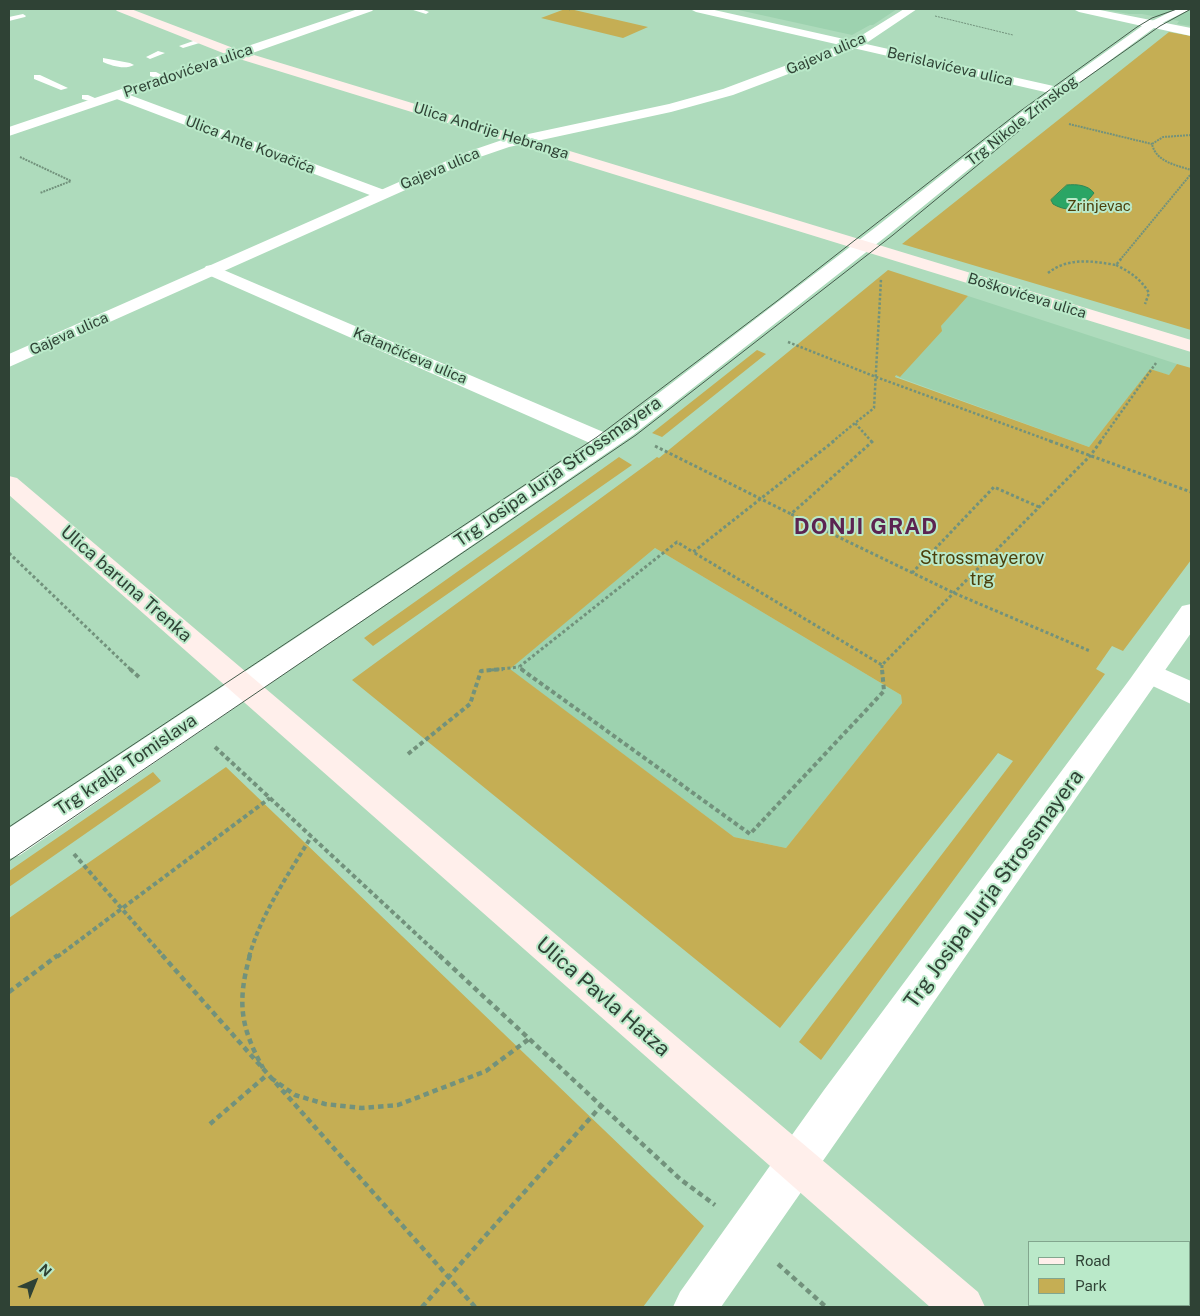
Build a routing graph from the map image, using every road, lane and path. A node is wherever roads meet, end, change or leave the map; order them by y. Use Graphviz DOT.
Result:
graph roads {
  1 [pos="121,9"];
  2 [pos="368,9"];
  3 [pos="413,9"];
  4 [pos="696,9"];
  5 [pos="911,9"];
  6 [pos="1079,9"];
  7 [pos="1185,9"];
  8 [pos="426,12"];
  9 [pos="23,16"];
  10 [pos="933,16"];
  11 [pos="9,19"];
  12 [pos="1152,24"];
  13 [pos="1191,32"];
  14 [pos="1013,35"];
  15 [pos="202,41"];
  16 [pos="853,45"];
  17 [pos="183,46"];
  18 [pos="162,53"];
  19 [pos="237,54"];
  20 [pos="150,56"];
  21 [pos="106,60"];
  22 [pos="130,66"];
  23 [pos="37,77"];
  24 [pos="64,88"];
  25 [pos="1058,91"];
  26 [pos="119,95"];
  27 [pos="85,96"];
  28 [pos="100,102"];
  29 [pos="1069,124"];
  30 [pos="9,132"];
  31 [pos="1191,135"];
  32 [pos="520,140"];
  33 [pos="1152,144"];
  34 [pos="18,155"];
  35 [pos="1191,170"];
  36 [pos="1191,174"];
  37 [pos="40,193"];
  38 [pos="381,194"];
  39 [pos="863,245"];
  40 [pos="1116,265"];
  41 [pos="212,270"];
  42 [pos="1046,275"];
  43 [pos="882,276"];
  44 [pos="1142,309"];
  45 [pos="787,342"];
  46 [pos="1191,346"];
  47 [pos="1161,355"];
  48 [pos="9,361"];
  49 [pos="876,377"];
  50 [pos="855,423"];
  51 [pos="607,442"];
  52 [pos="653,445"];
  53 [pos="1090,456"];
  54 [pos="9,482"];
  55 [pos="1191,492"];
  56 [pos="762,499"];
  57 [pos="1039,507"];
  58 [pos="791,514"];
  59 [pos="693,552"];
  60 [pos="9,553"];
  61 [pos="912,572"];
  62 [pos="954,593"];
  63 [pos="1191,613"];
  64 [pos="1090,651"];
  65 [pos="882,665"];
  66 [pos="519,667"];
  67 [pos="1150,672"];
  68 [pos="141,679"];
  69 [pos="244,686"];
  70 [pos="1191,693"];
  71 [pos="212,744"];
  72 [pos="408,754"];
  73 [pos="270,798"];
  74 [pos="311,837"];
  75 [pos="9,845"];
  76 [pos="74,854"];
  77 [pos="122,907"];
  78 [pos="9,992"];
  79 [pos="529,1039"];
  80 [pos="266,1075"];
  81 [pos="601,1106"];
  82 [pos="210,1124"];
  83 [pos="796,1164"];
  84 [pos="714,1203"];
  85 [pos="786,1271"];
  86 [pos="449,1278"];
  87 [pos="422,1307"];
  88 [pos="475,1307"];
  89 [pos="696,1307"];
  90 [pos="826,1307"];
  91 [pos="963,1307"];
  1 -- 15 [label="main road, Ulica Andrije Hebranga"];
  2 -- 19 [label="street, Preradovićeva ulica"];
  3 -- 8 [label="lane"];
  4 -- 16 [label="street, Berislavićeva ulica"];
  5 -- 16 [label="street, Gajeva ulica"];
  6 -- 12 [label="street"];
  7 -- 12 [label="street, Trg Nikole Zrinskog"];
  9 -- 11 [label="lane"];
  10 -- 14 [label="path"];
  12 -- 13 [label="street"];
  12 -- 25 [label="street, Trg Nikole Zrinskog"];
  15 -- 17 [label="lane"];
  15 -- 19 [label="main road, Ulica Andrije Hebranga"];
  16 -- 25 [label="street, Berislavićeva ulica"];
  16 -- 32 [label="street, Gajeva ulica"];
  18 -- 20 [label="lane"];
  19 -- 26 [label="street, Preradovićeva ulica"];
  19 -- 32 [label="main road, Ulica Andrije Hebranga"];
  21 -- 22 [label="lane"];
  23 -- 24 [label="lane"];
  25 -- 39 [label="street, Trg Nikole Zrinskog"];
  26 -- 28 [label="street, Preradovićeva ulica"];
  26 -- 38 [label="street, Ulica Ante Kovačića"];
  27 -- 28 [label="lane"];
  28 -- 30 [label="street, Preradovićeva ulica"];
  29 -- 33 [label="path"];
  31 -- 33 [label="path"];
  32 -- 38 [label="street, Gajeva ulica"];
  32 -- 39 [label="main road, Ulica Andrije Hebranga"];
  33 -- 35 [label="path"];
  34 -- 37 [label="path"];
  36 -- 40 [label="path"];
  38 -- 41 [label="street, Gajeva ulica"];
  39 -- 46 [label="main road, Boškovićeva ulica"];
  39 -- 51 [label="street, Trg Josipa Jurja Strossmayera"];
  40 -- 42 [label="path"];
  40 -- 44 [label="path"];
  41 -- 48 [label="street, Gajeva ulica"];
  41 -- 51 [label="street, Katančićeva ulica"];
  43 -- 49 [label="path"];
  45 -- 49 [label="path"];
  47 -- 53 [label="path"];
  49 -- 50 [label="path"];
  49 -- 53 [label="path"];
  50 -- 56 [label="path"];
  50 -- 58 [label="path"];
  51 -- 69 [label="street, Trg Josipa Jurja Strossmayera"];
  52 -- 56 [label="path"];
  53 -- 55 [label="path"];
  53 -- 57 [label="path"];
  54 -- 69 [label="main road, Ulica baruna Trenka"];
  56 -- 58 [label="path"];
  56 -- 59 [label="path"];
  57 -- 61 [label="path"];
  57 -- 62 [label="path"];
  58 -- 61 [label="path"];
  59 -- 65 [label="path"];
  59 -- 66 [label="path"];
  60 -- 68 [label="path"];
  61 -- 62 [label="path"];
  62 -- 64 [label="path"];
  62 -- 65 [label="path"];
  63 -- 67 [label="street, Trg Josipa Jurja Strossmayera"];
  65 -- 66 [label="path"];
  66 -- 72 [label="path"];
  67 -- 70 [label="street"];
  67 -- 83 [label="street, Trg Josipa Jurja Strossmayera"];
  69 -- 75 [label="street, Trg kralja Tomislava"];
  69 -- 83 [label="main road, Ulica Pavla Hatza"];
  71 -- 73 [label="path"];
  73 -- 74 [label="path"];
  73 -- 77 [label="path"];
  74 -- 79 [label="path"];
  74 -- 80 [label="path"];
  76 -- 77 [label="path"];
  77 -- 78 [label="path"];
  77 -- 80 [label="path"];
  79 -- 80 [label="path"];
  79 -- 81 [label="path"];
  80 -- 82 [label="path"];
  80 -- 86 [label="path"];
  81 -- 84 [label="path"];
  81 -- 86 [label="path"];
  83 -- 89 [label="street"];
  83 -- 91 [label="main road, Ulica Pavla Hatza"];
  85 -- 90 [label="path"];
  86 -- 87 [label="path"];
  86 -- 88 [label="path"];
}
